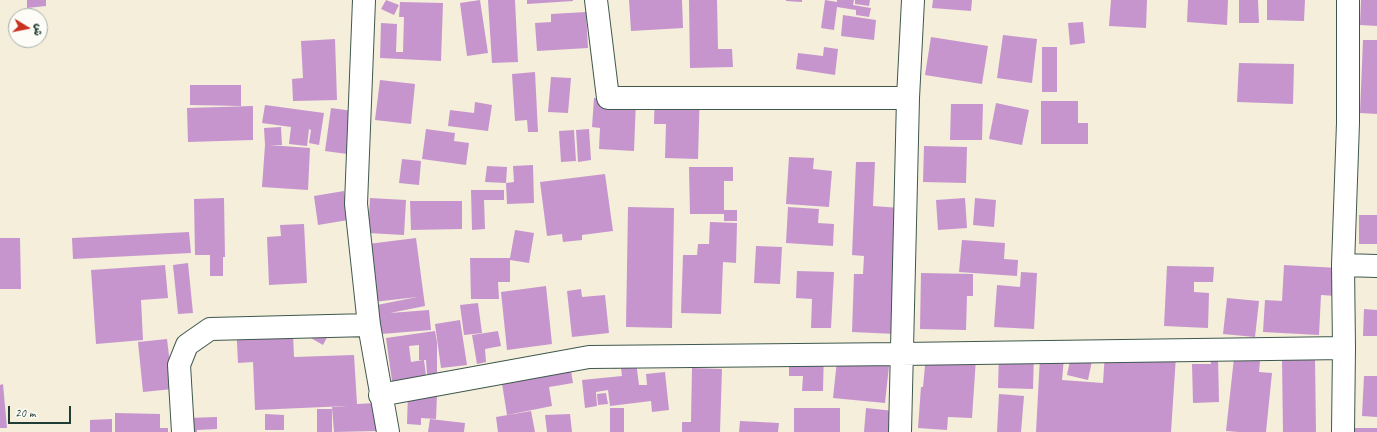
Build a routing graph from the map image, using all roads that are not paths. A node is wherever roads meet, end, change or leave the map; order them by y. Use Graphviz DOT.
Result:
graph roads {
  1 [pos="364,0"];
  2 [pos="596,0"];
  3 [pos="913,0"];
  4 [pos="1348,0"];
  5 [pos="908,98"];
  6 [pos="1343,265"];
  7 [pos="1377,266"];
  8 [pos="368,326"];
  9 [pos="1344,348"];
  10 [pos="901,354"];
  11 [pos="380,395"];
  12 [pos="183,432"];
  13 [pos="388,432"];
  14 [pos="900,432"];
  15 [pos="1343,432"];
  1 -- 8 [label="street"];
  2 -- 5 [label="street"];
  3 -- 5 [label="street"];
  4 -- 6 [label="street"];
  5 -- 10 [label="street"];
  6 -- 7 [label="street"];
  6 -- 9 [label="street"];
  8 -- 11 [label="street"];
  8 -- 12 [label="street"];
  9 -- 10 [label="street"];
  9 -- 15 [label="street"];
  10 -- 11 [label="street"];
  10 -- 14 [label="street"];
  11 -- 13 [label="street"];
}
